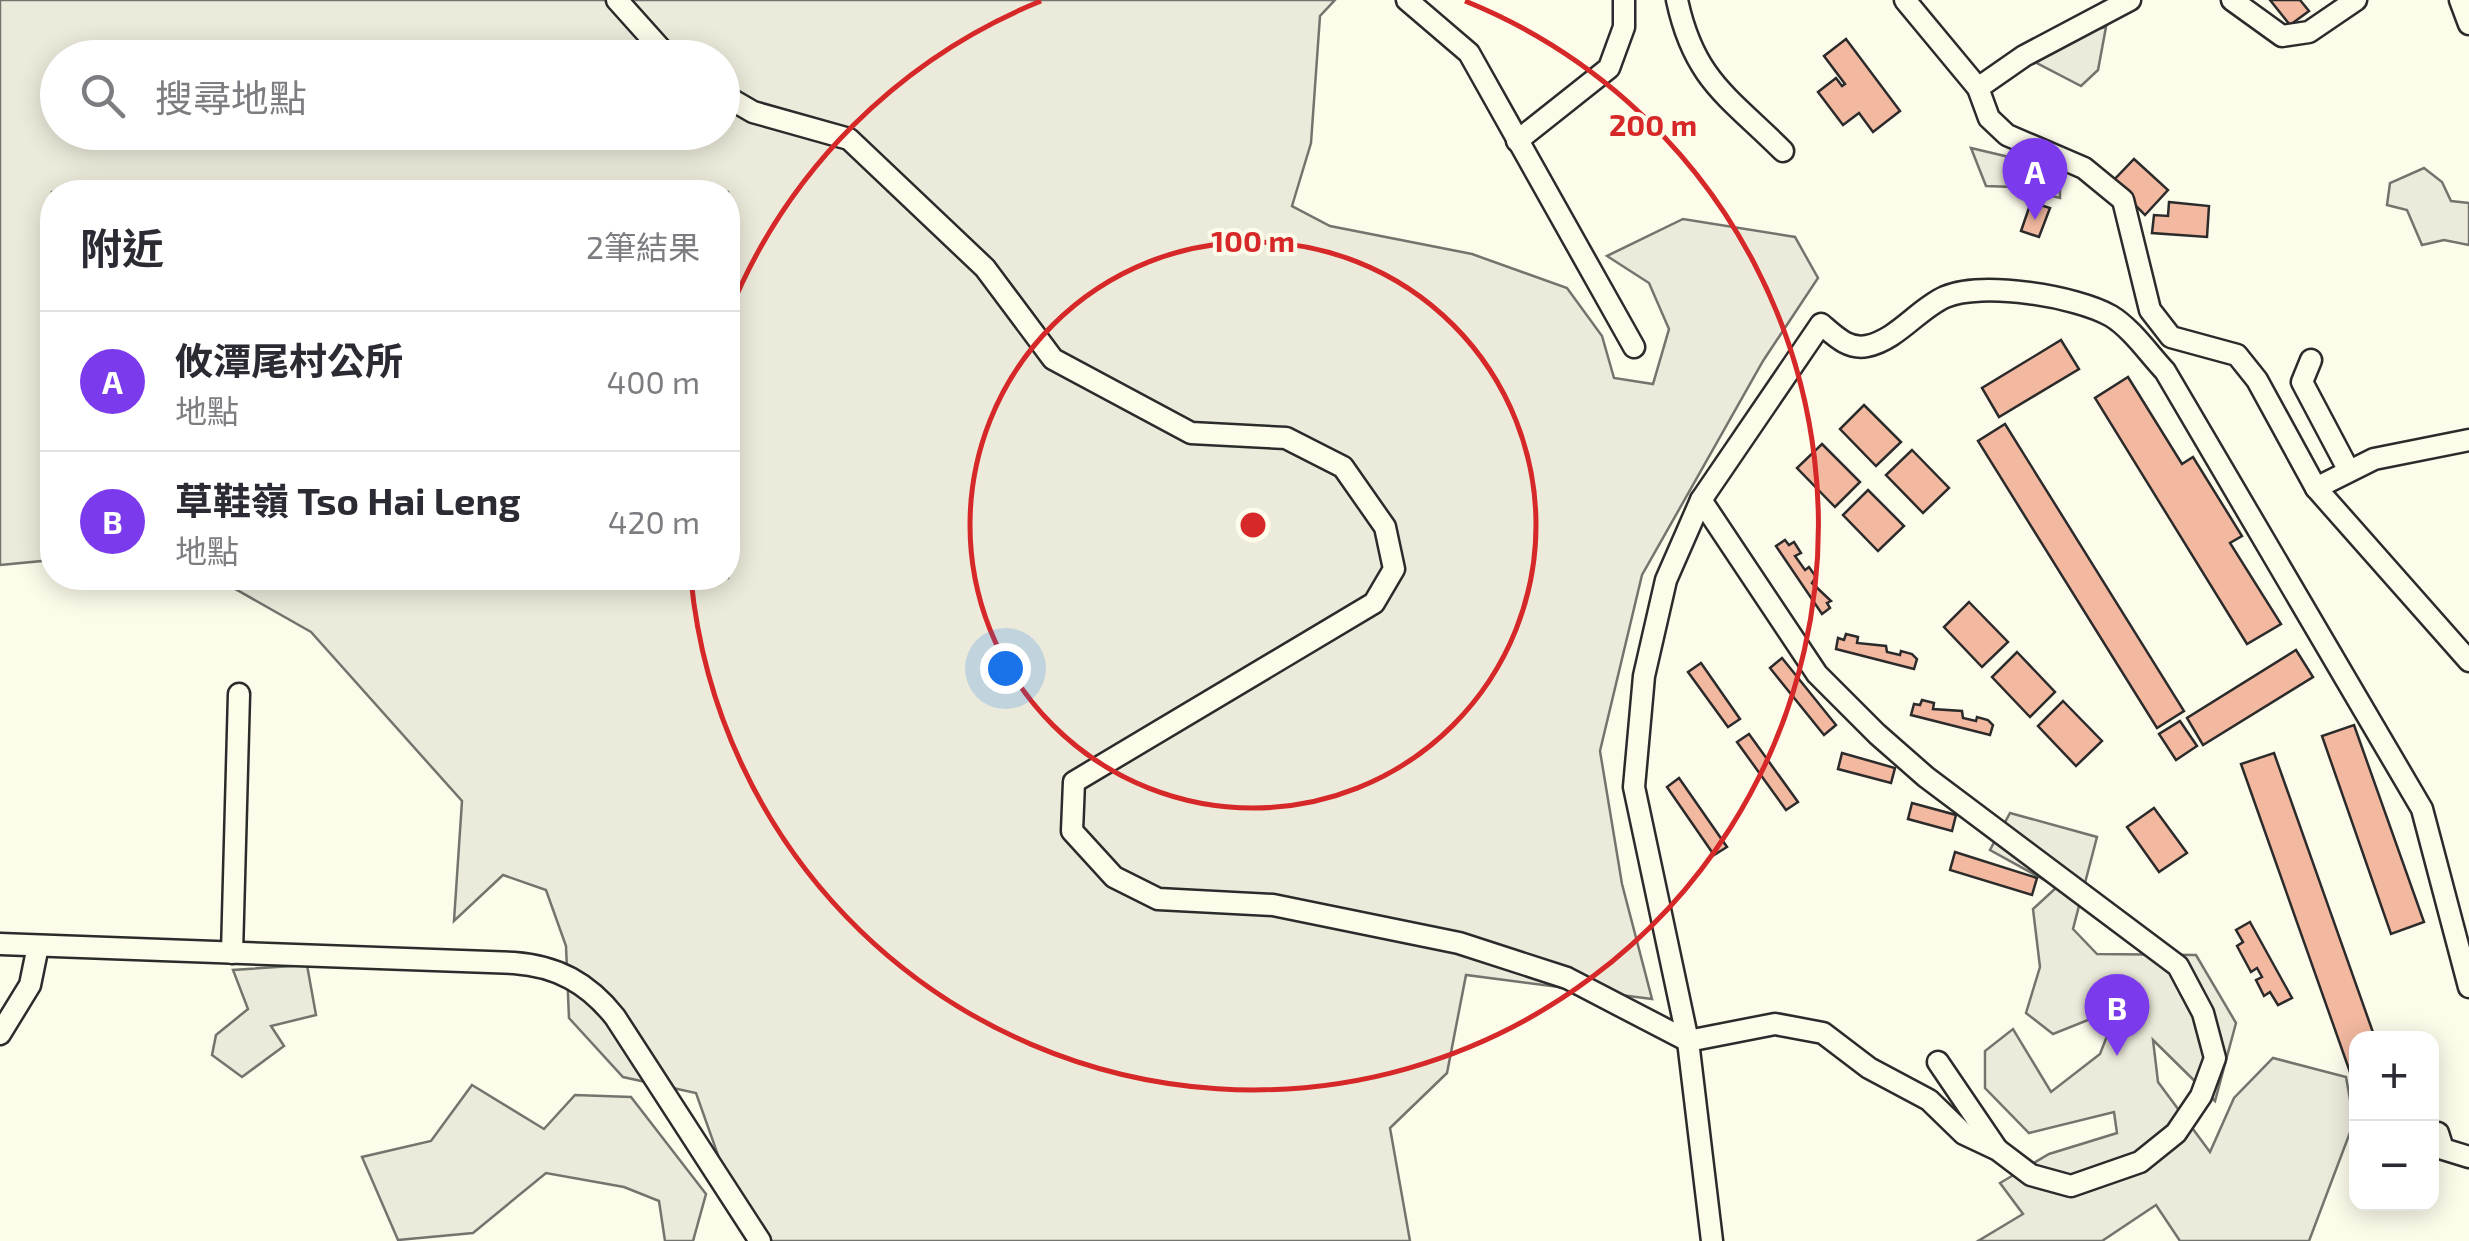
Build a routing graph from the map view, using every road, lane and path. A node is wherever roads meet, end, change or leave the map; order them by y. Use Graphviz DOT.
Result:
graph roads {
  1 [pos="617,0"];
  2 [pos="1407,0"];
  3 [pos="1624,0"];
  4 [pos="1677,0"];
  5 [pos="1906,0"];
  6 [pos="2130,0"];
  7 [pos="2232,0"];
  8 [pos="2356,0"];
  9 [pos="2460,0"];
  10 [pos="2469,24"];
  11 [pos="654,40"];
  12 [pos="1978,88"];
  13 [pos="740,104"];
  14 [pos="1517,141"];
  15 [pos="1783,151"];
  16 [pos="1634,348"];
  17 [pos="2311,360"];
  18 [pos="2469,440"];
  19 [pos="2349,472"];
  20 [pos="2316,488"];
  21 [pos="1701,500"];
  22 [pos="2469,662"];
  23 [pos="238,694"];
  24 [pos="0,944"];
  25 [pos="38,946"];
  26 [pos="232,953"];
  27 [pos="2469,987"];
  28 [pos="0,1034"];
  29 [pos="1688,1041"];
  30 [pos="1938,1062"];
  31 [pos="2439,1136"];
  32 [pos="1998,1150"];
  33 [pos="2469,1157"];
  34 [pos="760,1241"];
  35 [pos="1712,1241"];
  1 -- 11 [label="street"];
  2 -- 14 [label="street"];
  3 -- 14 [label="street"];
  4 -- 15 [label="street"];
  5 -- 12 [label="street"];
  6 -- 12 [label="street"];
  7 -- 8 [label="street"];
  9 -- 10 [label="street"];
  12 -- 20 [label="street"];
  13 -- 29 [label="street"];
  14 -- 16 [label="street"];
  17 -- 19 [label="street"];
  18 -- 19 [label="street"];
  19 -- 20 [label="street"];
  20 -- 22 [label="street"];
  21 -- 27 [label="street"];
  21 -- 29 [label="street"];
  21 -- 32 [label="street"];
  23 -- 26 [label="street"];
  24 -- 25 [label="street"];
  25 -- 26 [label="street"];
  25 -- 28 [label="street"];
  26 -- 34 [label="street"];
  29 -- 32 [label="street"];
  29 -- 35 [label="street"];
  30 -- 32 [label="street"];
  31 -- 33 [label="street"];
}
